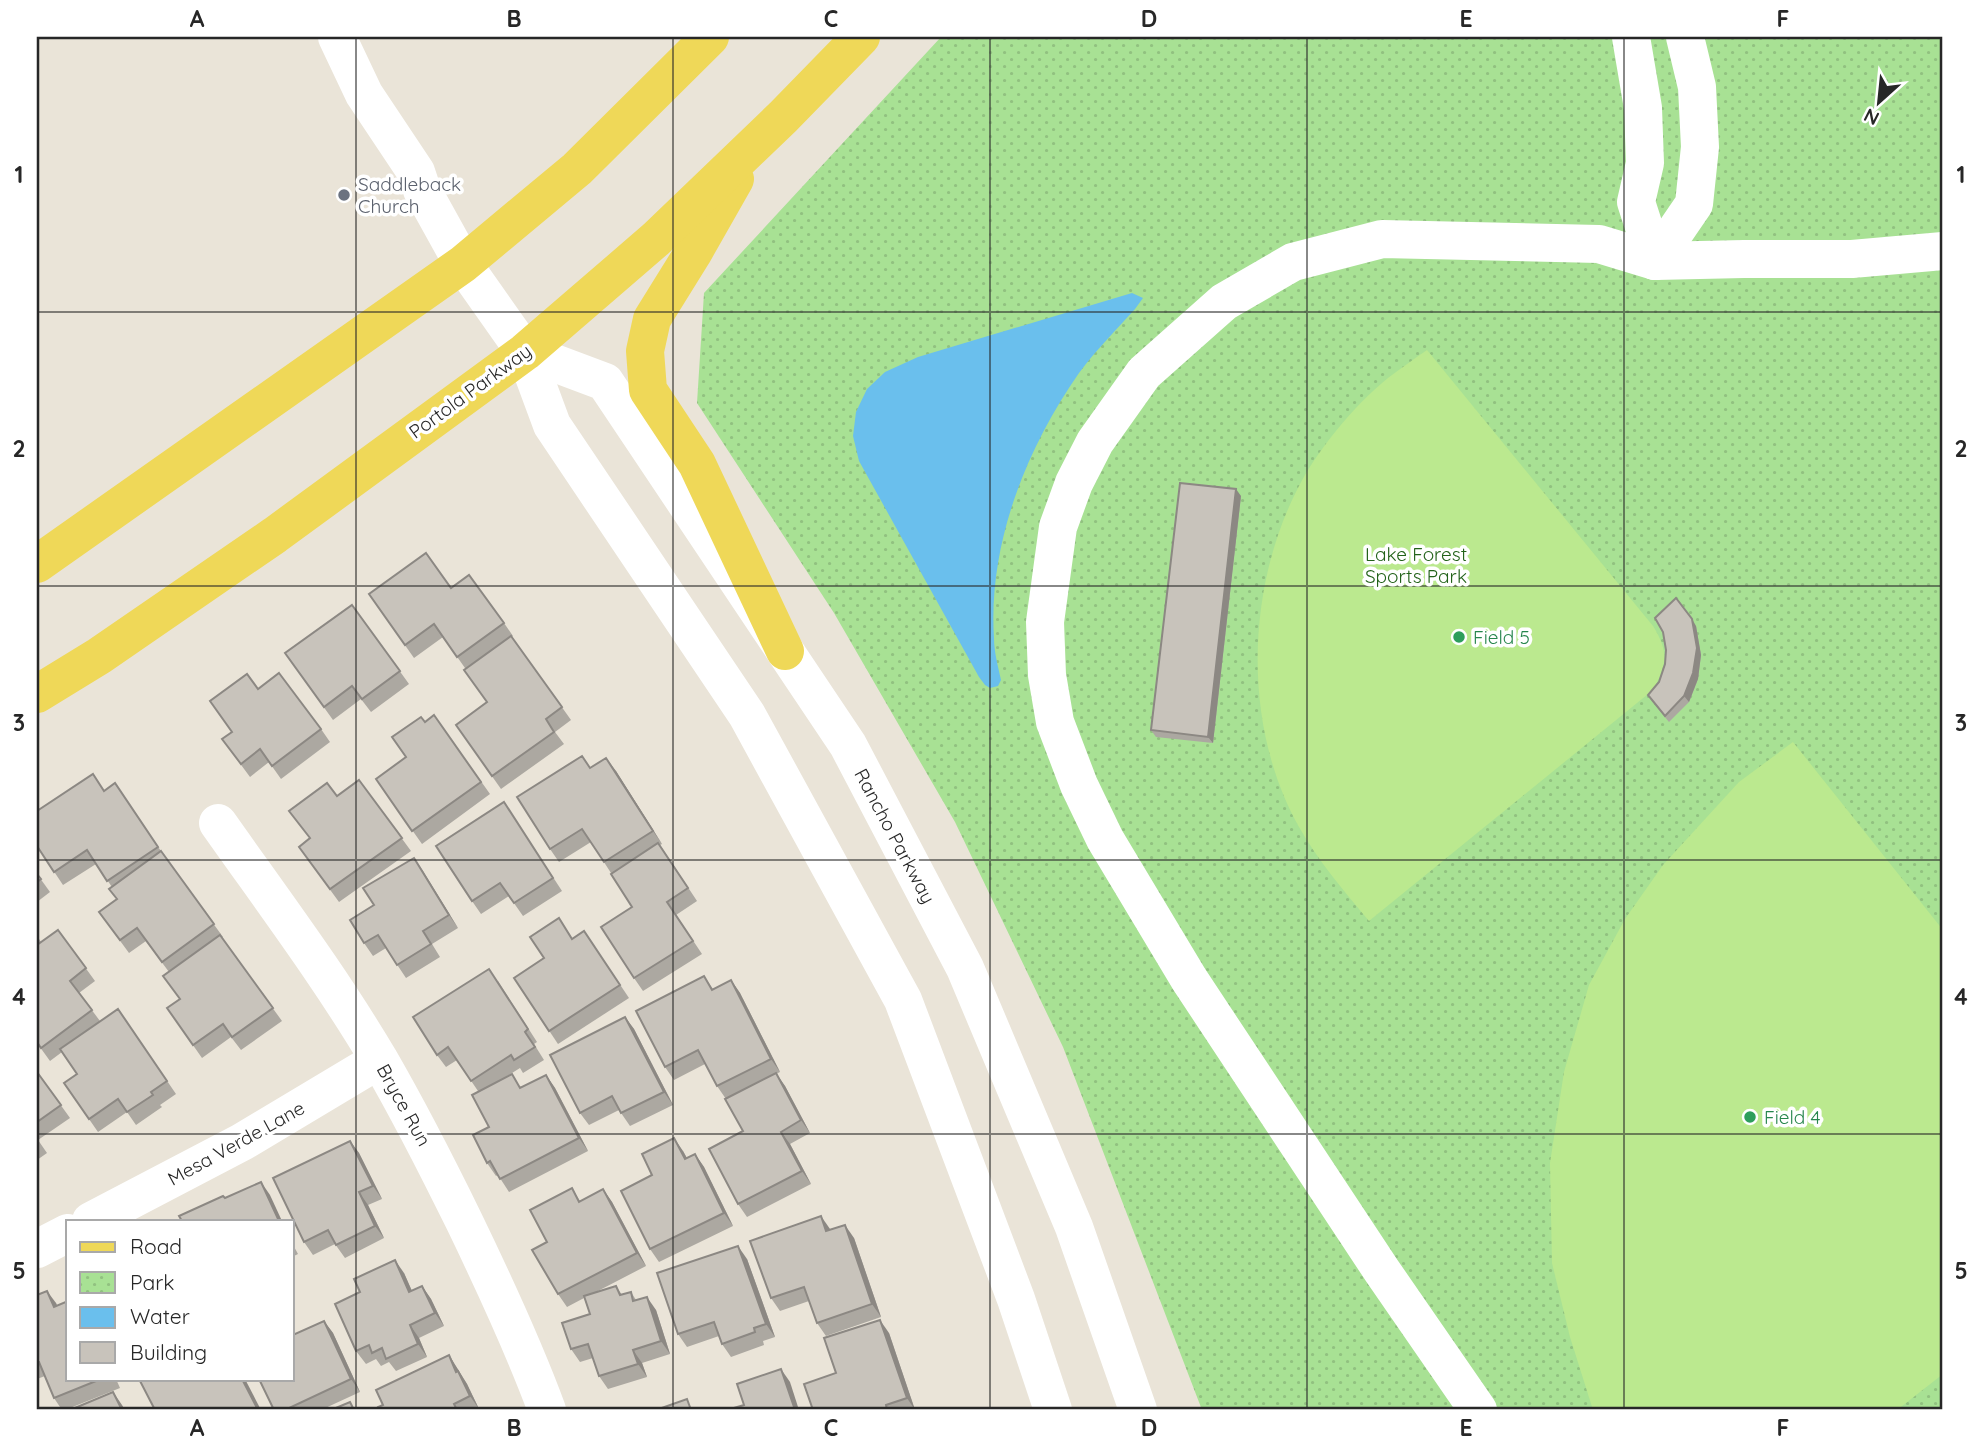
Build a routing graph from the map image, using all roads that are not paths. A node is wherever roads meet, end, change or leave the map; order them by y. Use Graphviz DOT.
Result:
graph roads {
  1 [pos="337,37"];
  2 [pos="710,37"];
  3 [pos="861,37"];
  4 [pos="1631,37"];
  5 [pos="1685,37"];
  6 [pos="755,143"];
  7 [pos="1943,251"];
  8 [pos="1655,261"];
  9 [pos="463,264"];
  10 [pos="525,352"];
  11 [pos="37,564"];
  12 [pos="785,651"];
  13 [pos="37,694"];
  14 [pos="218,823"];
  15 [pos="379,1060"];
  16 [pos="93,1220"];
  17 [pos="66,1234"];
  18 [pos="37,1249"];
  19 [pos="547,1410"];
  20 [pos="1054,1410"];
  21 [pos="1138,1410"];
  22 [pos="1478,1410"];
  1 -- 9 [label="street"];
  2 -- 9 [label="main road"];
  3 -- 6 [label="main road, Portola Parkway"];
  4 -- 8 [label="street"];
  5 -- 8 [label="street"];
  6 -- 10 [label="main road, Portola Parkway"];
  6 -- 12 [label="main road"];
  7 -- 8 [label="street"];
  8 -- 22 [label="street"];
  9 -- 10 [label="street"];
  9 -- 11 [label="main road"];
  10 -- 12 [label="street, Rancho Parkway"];
  10 -- 13 [label="main road, Portola Parkway"];
  10 -- 20 [label="street"];
  12 -- 21 [label="street, Rancho Parkway"];
  14 -- 15 [label="street, Bryce Run"];
  15 -- 16 [label="street, Mesa Verde Lane"];
  15 -- 19 [label="street, Bryce Run"];
  17 -- 18 [label="street"];
}
